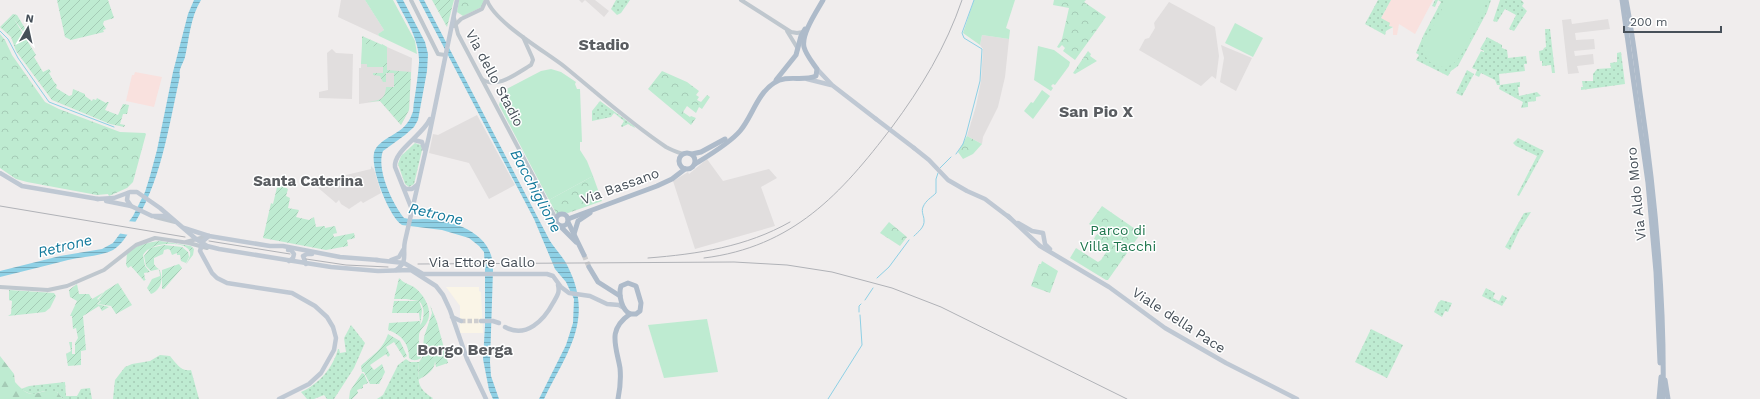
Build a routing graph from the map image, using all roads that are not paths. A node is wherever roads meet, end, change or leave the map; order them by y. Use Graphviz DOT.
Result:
graph roads {
  1 [pos="411,0"];
  2 [pos="457,0"];
  3 [pos="486,0"];
  4 [pos="741,0"];
  5 [pos="824,0"];
  6 [pos="1622,0"];
  7 [pos="1626,0"];
  8 [pos="455,10"];
  9 [pos="461,19"];
  10 [pos="455,24"];
  11 [pos="785,29"];
  12 [pos="458,34"];
  13 [pos="521,35"];
  14 [pos="803,36"];
  15 [pos="449,38"];
  16 [pos="797,52"];
  17 [pos="445,55"];
  18 [pos="814,64"];
  19 [pos="817,69"];
  20 [pos="783,72"];
  21 [pos="482,78"];
  22 [pos="786,78"];
  23 [pos="807,79"];
  24 [pos="770,86"];
  25 [pos="832,86"];
  26 [pos="753,109"];
  27 [pos="434,110"];
  28 [pos="413,140"];
  29 [pos="425,150"];
  30 [pos="683,154"];
  31 [pos="692,154"];
  32 [pos="695,164"];
  33 [pos="683,167"];
  34 [pos="0,173"];
  35 [pos="417,185"];
  36 [pos="403,186"];
  37 [pos="129,192"];
  38 [pos="97,199"];
  39 [pos="151,203"];
  40 [pos="133,207"];
  41 [pos="595,208"];
  42 [pos="411,211"];
  43 [pos="153,216"];
  44 [pos="1008,216"];
  45 [pos="556,219"];
  46 [pos="568,220"];
  47 [pos="175,222"];
  48 [pos="559,225"];
  49 [pos="186,232"];
  50 [pos="1036,232"];
  51 [pos="209,236"];
  52 [pos="574,236"];
  53 [pos="196,239"];
  54 [pos="1043,240"];
  55 [pos="1036,241"];
  56 [pos="187,242"];
  57 [pos="578,244"];
  58 [pos="201,245"];
  59 [pos="270,246"];
  60 [pos="207,248"];
  61 [pos="219,249"];
  62 [pos="403,250"];
  63 [pos="1053,253"];
  64 [pos="203,255"];
  65 [pos="584,255"];
  66 [pos="336,256"];
  67 [pos="376,260"];
  68 [pos="289,261"];
  69 [pos="404,261"];
  70 [pos="306,264"];
  71 [pos="589,267"];
  72 [pos="396,270"];
  73 [pos="442,274"];
  74 [pos="558,283"];
  75 [pos="434,284"];
  76 [pos="0,287"];
  77 [pos="621,288"];
  78 [pos="614,290"];
  79 [pos="570,294"];
  80 [pos="621,297"];
  81 [pos="556,299"];
  82 [pos="614,304"];
  83 [pos="624,309"];
  84 [pos="630,314"];
  85 [pos="452,317"];
  86 [pos="622,320"];
  87 [pos="482,321"];
  88 [pos="499,323"];
  89 [pos="505,327"];
  90 [pos="457,330"];
  91 [pos="1663,374"];
  92 [pos="279,399"];
  93 [pos="486,399"];
  94 [pos="618,399"];
  95 [pos="1297,399"];
  96 [pos="1659,399"];
  97 [pos="1663,399"];
  98 [pos="1668,399"];
  1 -- 17 [label="street"];
  2 -- 8 [label="main road"];
  3 -- 9 [label="street"];
  3 -- 13 [label="street"];
  4 -- 11 [label="street"];
  5 -- 14 [label="main road"];
  6 -- 91 [label="main road, Via Aldo Moro"];
  7 -- 91 [label="main road, Via Aldo Moro"];
  8 -- 9 [label="street"];
  8 -- 10 [label="street, Via dello Stadio"];
  8 -- 15 [label="main road"];
  9 -- 10 [label="street"];
  10 -- 12 [label="street, Via dello Stadio"];
  10 -- 15 [label="street"];
  11 -- 14 [label="street"];
  11 -- 16 [label="street"];
  12 -- 15 [label="street"];
  12 -- 21 [label="street, Via dello Stadio"];
  13 -- 21 [label="street"];
  13 -- 30 [label="street"];
  14 -- 16 [label="main road"];
  14 -- 18 [label="main road"];
  15 -- 17 [label="main road"];
  16 -- 18 [label="main road"];
  16 -- 20 [label="main road"];
  17 -- 27 [label="main road"];
  18 -- 19 [label="main road"];
  19 -- 23 [label="main road"];
  19 -- 25 [label="main road"];
  20 -- 22 [label="main road"];
  20 -- 24 [label="main road"];
  21 -- 45 [label="street, Via dello Stadio"];
  22 -- 23 [label="main road"];
  22 -- 24 [label="main road"];
  23 -- 25 [label="main road"];
  24 -- 26 [label="main road"];
  25 -- 44 [label="main road, Viale della Pace, bridge"];
  26 -- 31 [label="main road"];
  26 -- 32 [label="main road"];
  27 -- 28 [label="main road"];
  27 -- 29 [label="main road"];
  28 -- 29 [label="main road"];
  28 -- 36 [label="main road"];
  29 -- 35 [label="main road"];
  30 -- 31 [label="main road"];
  30 -- 33 [label="main road"];
  31 -- 32 [label="main road"];
  32 -- 33 [label="main road"];
  33 -- 41 [label="main road, Via Bassano"];
  34 -- 38 [label="main road"];
  35 -- 36 [label="main road"];
  35 -- 42 [label="main road"];
  36 -- 42 [label="main road"];
  37 -- 38 [label="main road"];
  37 -- 39 [label="main road"];
  37 -- 40 [label="main road"];
  38 -- 40 [label="main road"];
  39 -- 43 [label="main road"];
  39 -- 47 [label="main road"];
  40 -- 43 [label="main road"];
  41 -- 46 [label="main road, Via Bassano"];
  41 -- 52 [label="main road"];
  42 -- 62 [label="main road"];
  43 -- 47 [label="main road"];
  44 -- 50 [label="main road, Viale della Pace"];
  44 -- 55 [label="main road, Viale della Pace"];
  45 -- 46 [label="main road"];
  45 -- 48 [label="main road, Via dello Stadio"];
  46 -- 48 [label="main road"];
  46 -- 52 [label="main road, Via dello Stadio"];
  47 -- 49 [label="main road"];
  47 -- 51 [label="main road"];
  48 -- 57 [label="main road, Via dello Stadio"];
  49 -- 53 [label="main road"];
  49 -- 56 [label="street"];
  50 -- 54 [label="main road, Viale della Pace"];
  50 -- 55 [label="main road"];
  51 -- 53 [label="street"];
  51 -- 58 [label="main road"];
  51 -- 59 [label="main road"];
  52 -- 57 [label="main road, Via dello Stadio"];
  53 -- 56 [label="street"];
  53 -- 58 [label="main road"];
  54 -- 55 [label="main road"];
  54 -- 63 [label="main road, Viale della Pace"];
  55 -- 63 [label="main road, Viale della Pace"];
  56 -- 58 [label="street"];
  56 -- 76 [label="street"];
  57 -- 65 [label="main road, Via dello Stadio"];
  58 -- 60 [label="street"];
  58 -- 61 [label="main road"];
  58 -- 64 [label="main road"];
  59 -- 66 [label="main road"];
  59 -- 68 [label="main road"];
  60 -- 61 [label="main road"];
  60 -- 64 [label="main road"];
  61 -- 68 [label="main road"];
  62 -- 67 [label="main road"];
  62 -- 69 [label="main road"];
  63 -- 95 [label="main road, Viale della Pace"];
  64 -- 92 [label="main road"];
  66 -- 67 [label="main road"];
  66 -- 70 [label="main road"];
  67 -- 69 [label="main road"];
  68 -- 70 [label="main road"];
  69 -- 72 [label="main road"];
  69 -- 73 [label="main road, Via Ettore Gallo"];
  70 -- 72 [label="main road"];
  71 -- 78 [label="main road"];
  72 -- 75 [label="main road"];
  73 -- 74 [label="main road, Via Ettore Gallo"];
  73 -- 75 [label="main road"];
  74 -- 79 [label="main road, Via Ettore Gallo"];
  74 -- 81 [label="main road"];
  75 -- 85 [label="main road"];
  77 -- 78 [label="main road"];
  77 -- 80 [label="main road"];
  77 -- 84 [label="main road"];
  78 -- 80 [label="main road"];
  79 -- 81 [label="main road"];
  79 -- 82 [label="main road"];
  80 -- 82 [label="main road"];
  80 -- 83 [label="main road"];
  81 -- 89 [label="main road"];
  82 -- 83 [label="main road"];
  83 -- 84 [label="main road"];
  83 -- 86 [label="main road"];
  84 -- 86 [label="main road"];
  85 -- 90 [label="main road"];
  85 -- 90 [label="main road"];
  86 -- 94 [label="main road"];
  87 -- 88 [label="main road"];
  90 -- 93 [label="main road"];
  91 -- 96 [label="main road"];
  91 -- 97 [label="main road, Via Aldo Moro"];
  91 -- 98 [label="main road"];
}
